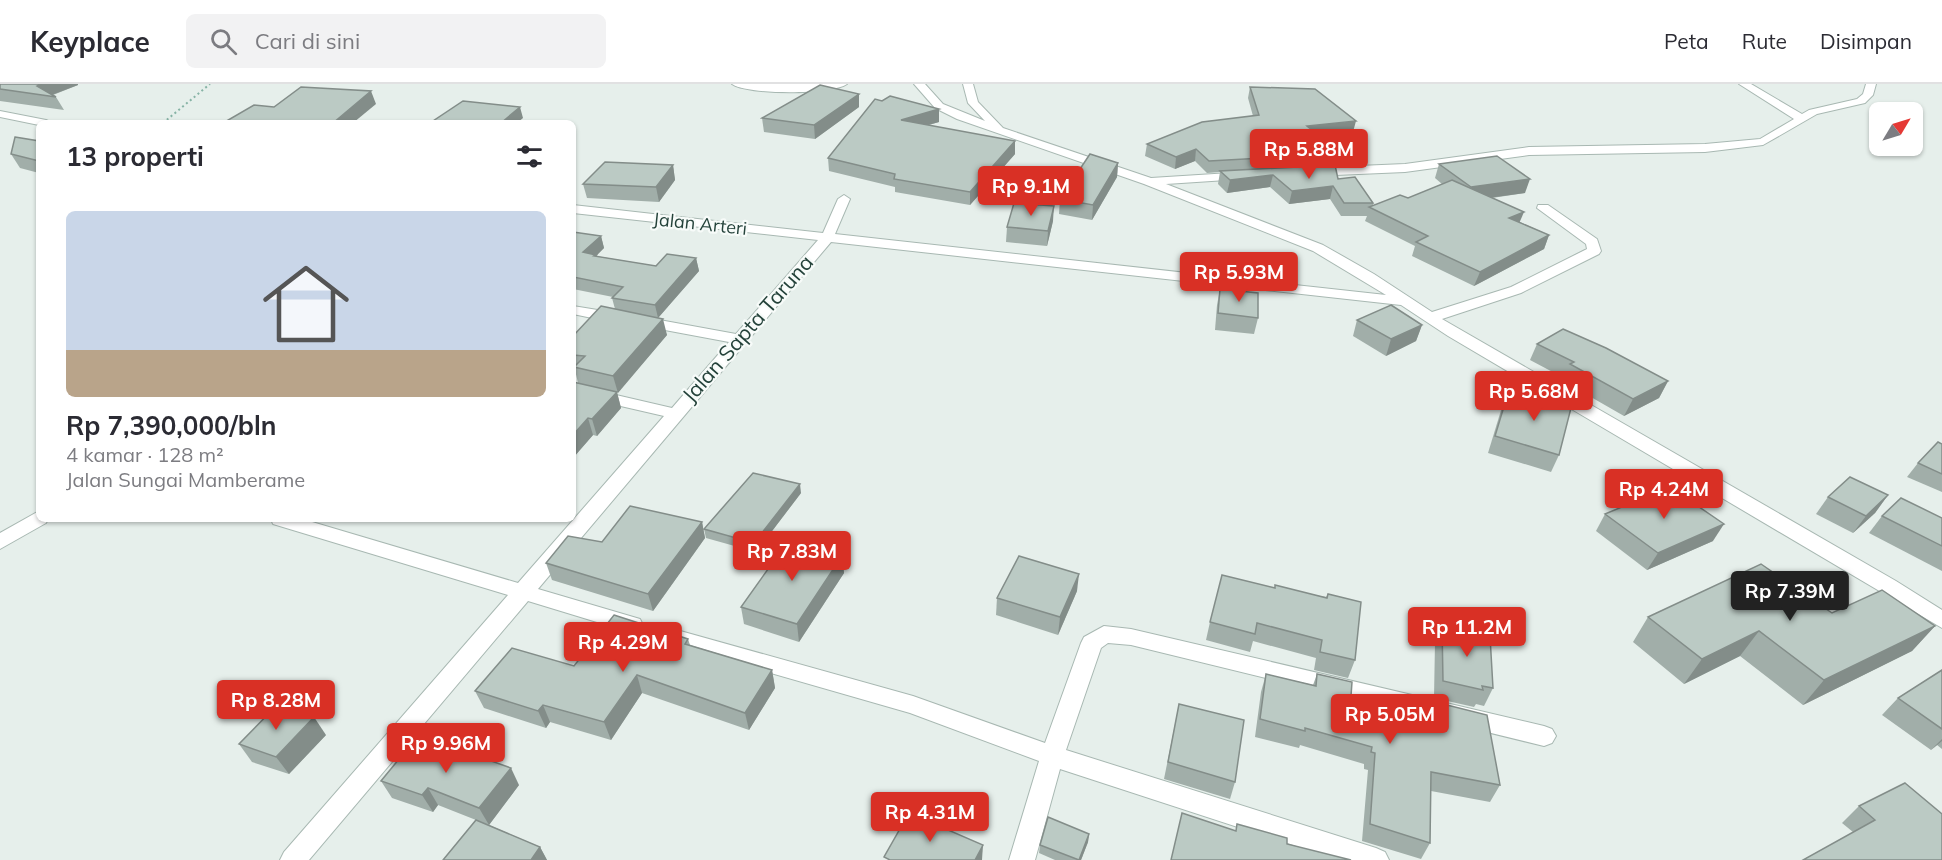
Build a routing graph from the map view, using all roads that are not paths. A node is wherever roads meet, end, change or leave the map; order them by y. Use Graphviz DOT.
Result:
graph roads {
  1 [pos="737,84"];
  2 [pos="842,84"];
  3 [pos="919,84"];
  4 [pos="968,84"];
  5 [pos="1744,84"];
  6 [pos="1871,84"];
  7 [pos="0,114"];
  8 [pos="1801,118"];
  9 [pos="36,121"];
  10 [pos="1003,132"];
  11 [pos="1296,172"];
  12 [pos="1254,174"];
  13 [pos="1148,181"];
  14 [pos="844,199"];
  15 [pos="1543,208"];
  16 [pos="576,209"];
  17 [pos="827,238"];
  18 [pos="1403,301"];
  19 [pos="576,311"];
  20 [pos="1429,318"];
  21 [pos="739,339"];
  22 [pos="576,391"];
  23 [pos="675,414"];
  24 [pos="36,520"];
  25 [pos="290,522"];
  26 [pos="0,542"];
  27 [pos="524,593"];
  28 [pos="1942,620"];
  29 [pos="1544,736"];
  30 [pos="1053,753"];
  31 [pos="293,860"];
  32 [pos="1022,860"];
  33 [pos="1376,860"];
  1 -- 2 [label="street"];
  3 -- 10 [label="street"];
  4 -- 10 [label="street"];
  5 -- 8 [label="street"];
  6 -- 8 [label="street"];
  7 -- 9 [label="street"];
  8 -- 11 [label="street"];
  10 -- 13 [label="street"];
  12 -- 13 [label="street"];
  13 -- 18 [label="street"];
  14 -- 17 [label="street"];
  15 -- 20 [label="street"];
  16 -- 17 [label="street, Jalan Arteri"];
  17 -- 18 [label="street, Jalan Sapta Taruna"];
  17 -- 21 [label="street, Jalan Sapta Taruna"];
  18 -- 20 [label="street"];
  19 -- 21 [label="street"];
  20 -- 28 [label="street"];
  21 -- 23 [label="street, Jalan Sapta Taruna"];
  22 -- 23 [label="street"];
  23 -- 27 [label="street, Jalan Sapta Taruna"];
  24 -- 26 [label="street"];
  25 -- 27 [label="street"];
  27 -- 30 [label="street"];
  27 -- 31 [label="street, Jalan Sapta Taruna"];
  29 -- 30 [label="street"];
  30 -- 32 [label="street"];
  30 -- 33 [label="street"];
}
